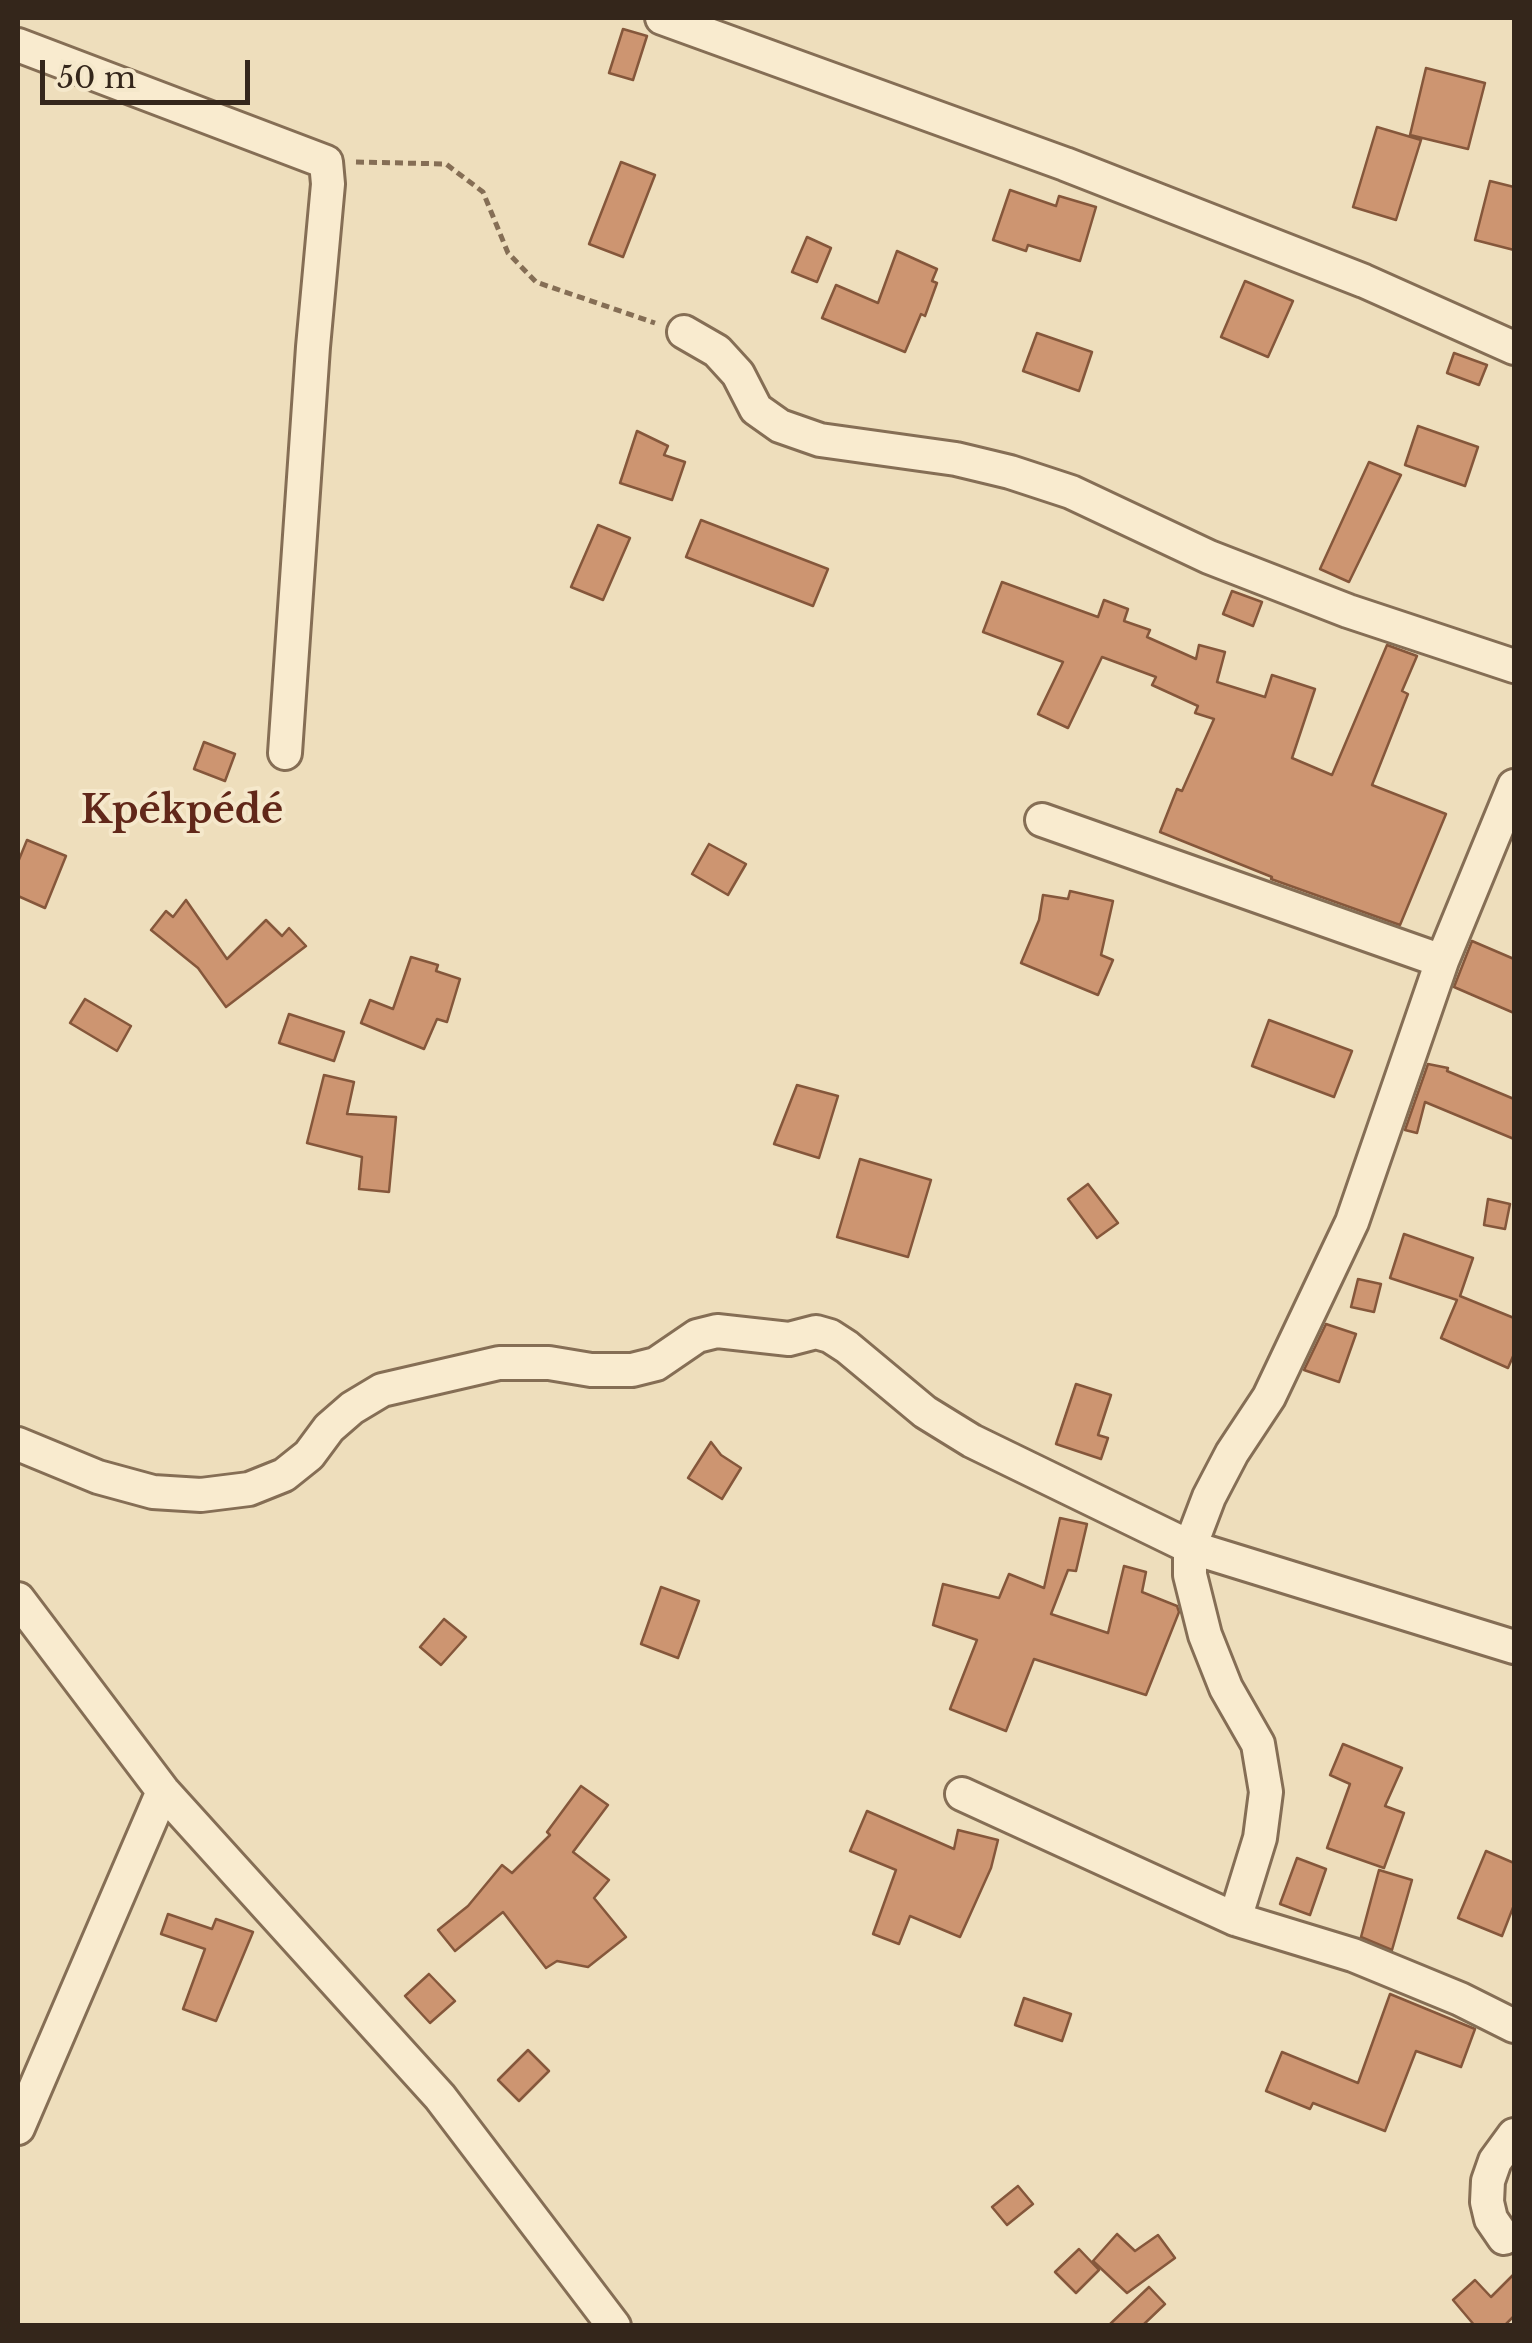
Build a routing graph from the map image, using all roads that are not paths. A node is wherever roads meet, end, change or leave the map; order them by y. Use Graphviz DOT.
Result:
graph roads {
  1 [pos="662,18"];
  2 [pos="18,45"];
  3 [pos="684,332"];
  4 [pos="1514,348"];
  5 [pos="1514,666"];
  6 [pos="285,754"];
  7 [pos="1514,786"];
  8 [pos="1042,820"];
  9 [pos="1442,961"];
  10 [pos="18,1444"];
  11 [pos="1190,1548"];
  12 [pos="18,1599"];
  13 [pos="1513,1643"];
  14 [pos="163,1791"];
  15 [pos="962,1794"];
  16 [pos="1235,1919"];
  17 [pos="1514,2026"];
  18 [pos="18,2128"];
  19 [pos="1514,2135"];
  20 [pos="1504,2238"];
  21 [pos="614,2326"];
  1 -- 4 [label="street"];
  2 -- 6 [label="street"];
  3 -- 5 [label="street"];
  7 -- 9 [label="street"];
  8 -- 9 [label="street"];
  9 -- 11 [label="street"];
  10 -- 11 [label="street"];
  11 -- 13 [label="street"];
  11 -- 16 [label="street"];
  12 -- 14 [label="street"];
  14 -- 18 [label="street"];
  14 -- 21 [label="street"];
  15 -- 16 [label="street"];
  16 -- 17 [label="street"];
  19 -- 20 [label="street"];
}
